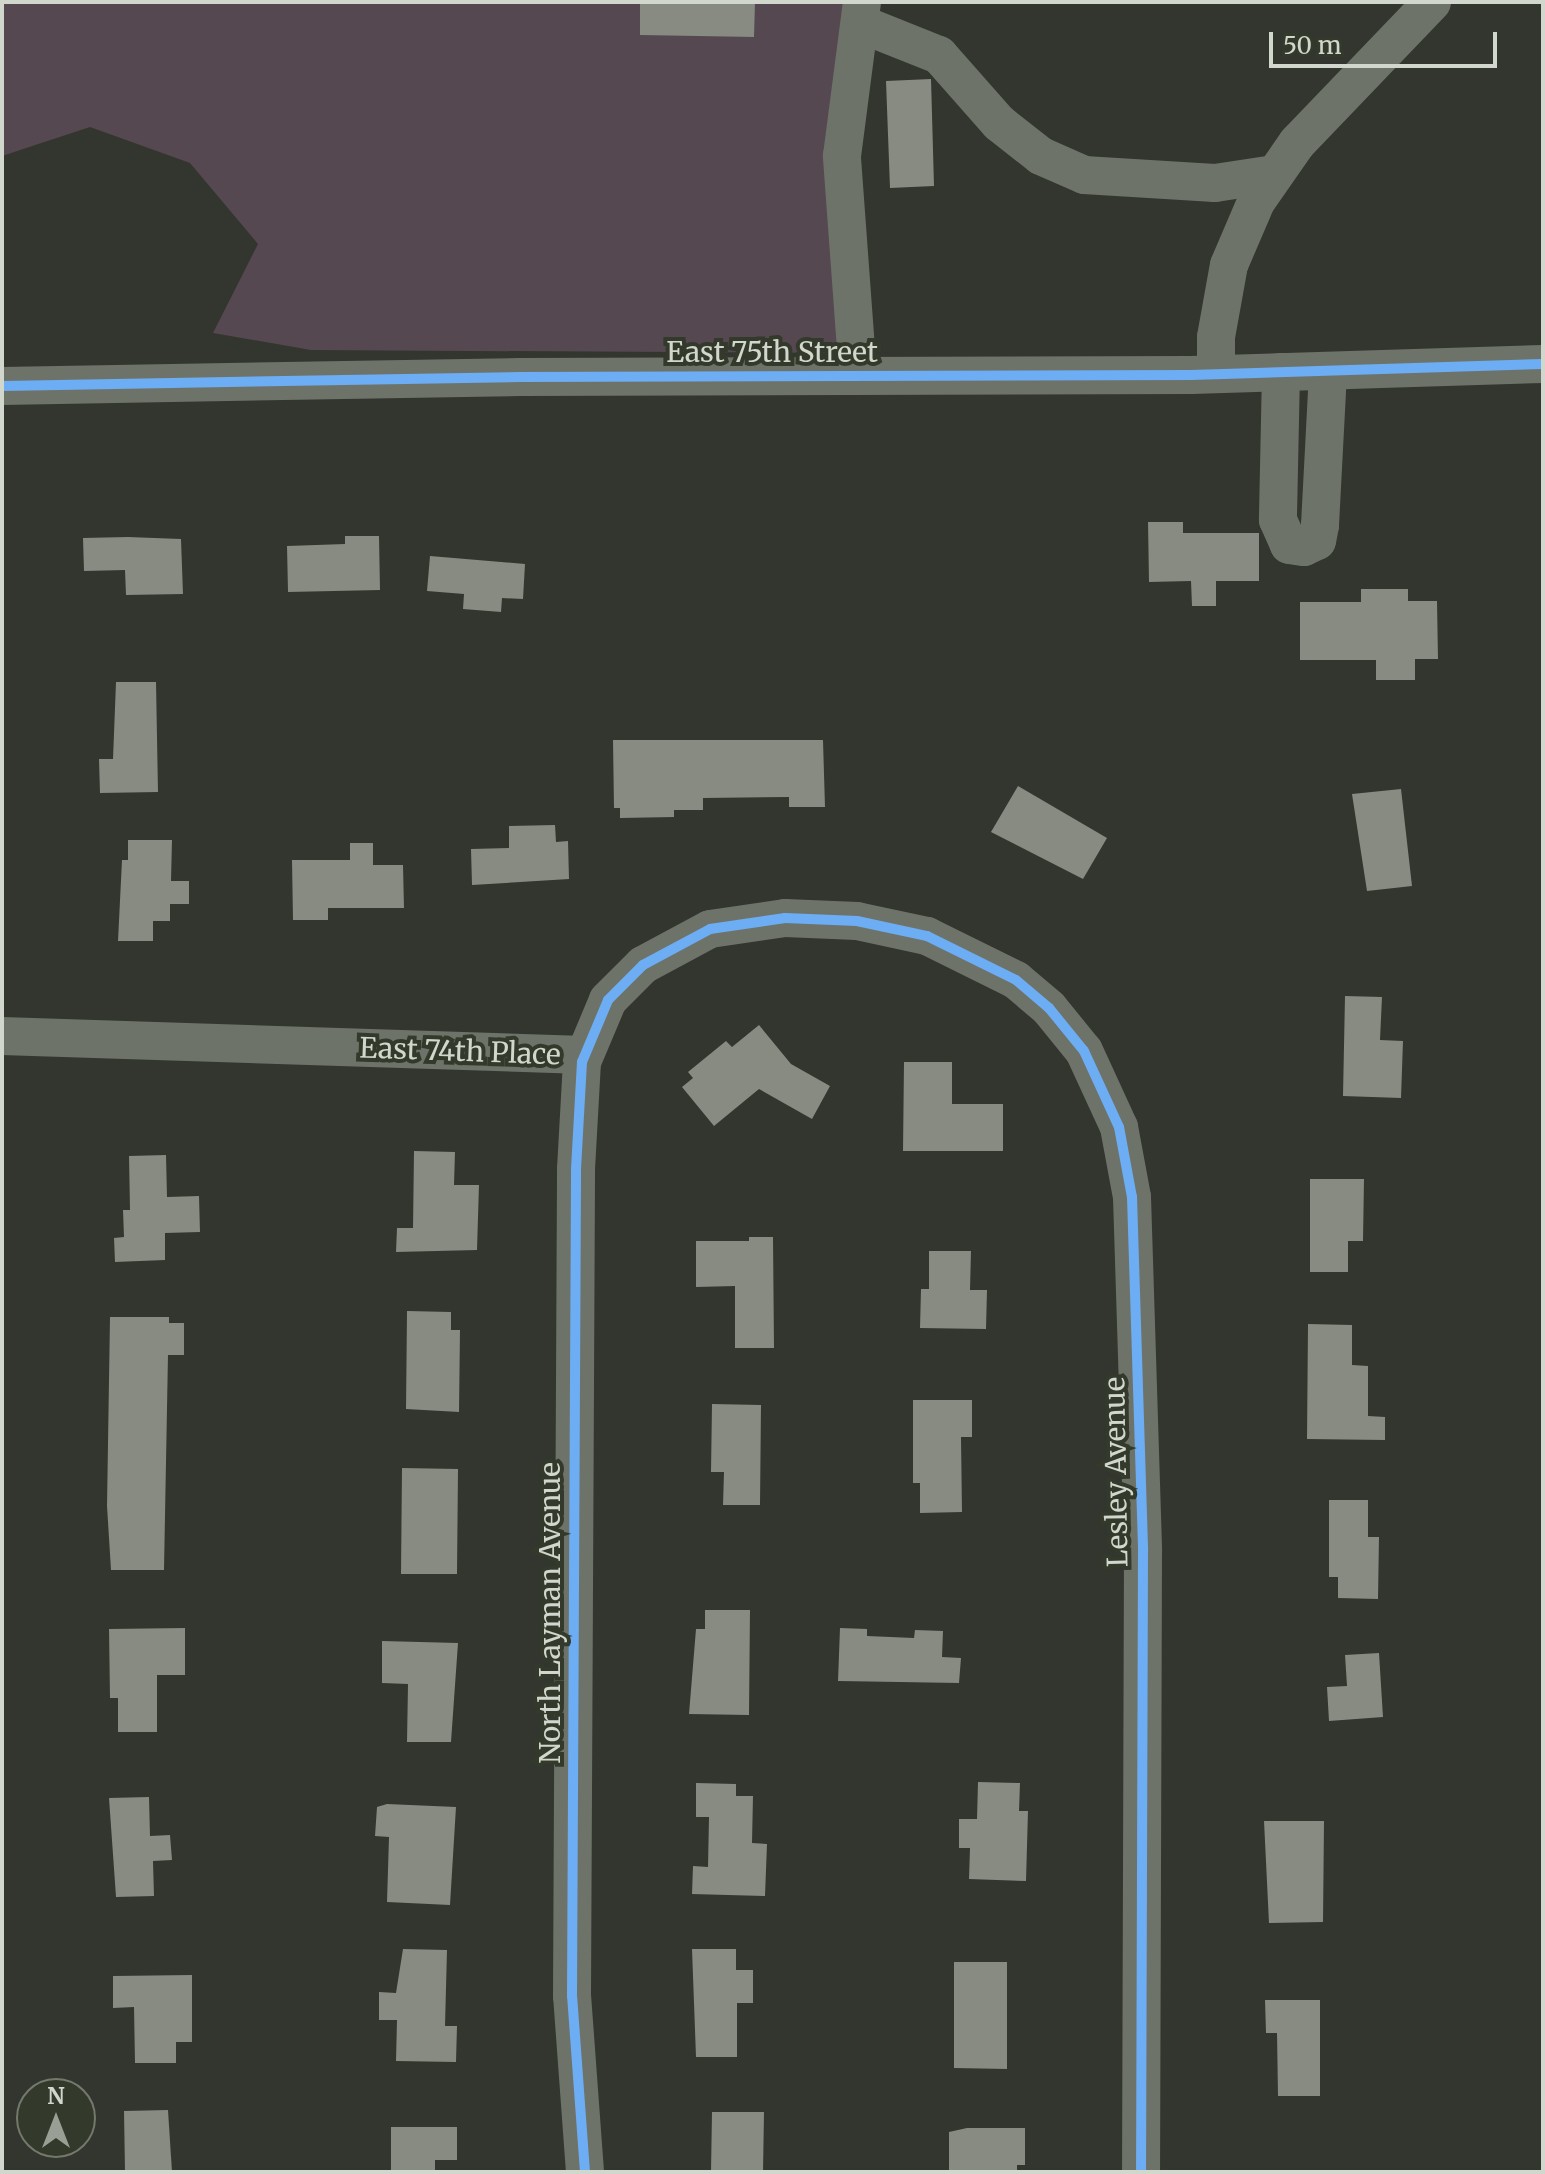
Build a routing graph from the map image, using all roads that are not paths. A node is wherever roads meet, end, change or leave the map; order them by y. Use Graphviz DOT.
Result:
graph roads {
  1 [pos="1432,2"];
  2 [pos="862,13"];
  3 [pos="1274,174"];
  4 [pos="1543,364"];
  5 [pos="1328,371"];
  6 [pos="1281,372"];
  7 [pos="1216,374"];
  8 [pos="858,376"];
  9 [pos="2,386"];
  10 [pos="857,921"];
  11 [pos="2,1036"];
  12 [pos="584,1055"];
  13 [pos="585,2172"];
  14 [pos="1141,2172"];
  1 -- 3 [label="street"];
  2 -- 3 [label="street"];
  2 -- 8 [label="street"];
  3 -- 7 [label="street"];
  4 -- 5 [label="street, East 75th Street"];
  5 -- 6 [label="street, East 75th Street"];
  5 -- 6 [label="street"];
  6 -- 7 [label="street, East 75th Street"];
  7 -- 8 [label="street, East 75th Street"];
  8 -- 9 [label="street, East 75th Street"];
  10 -- 12 [label="street, East 74th Place"];
  10 -- 14 [label="street, Lesley Avenue"];
  11 -- 12 [label="street, East 74th Place"];
  12 -- 13 [label="street, North Layman Avenue"];
}
